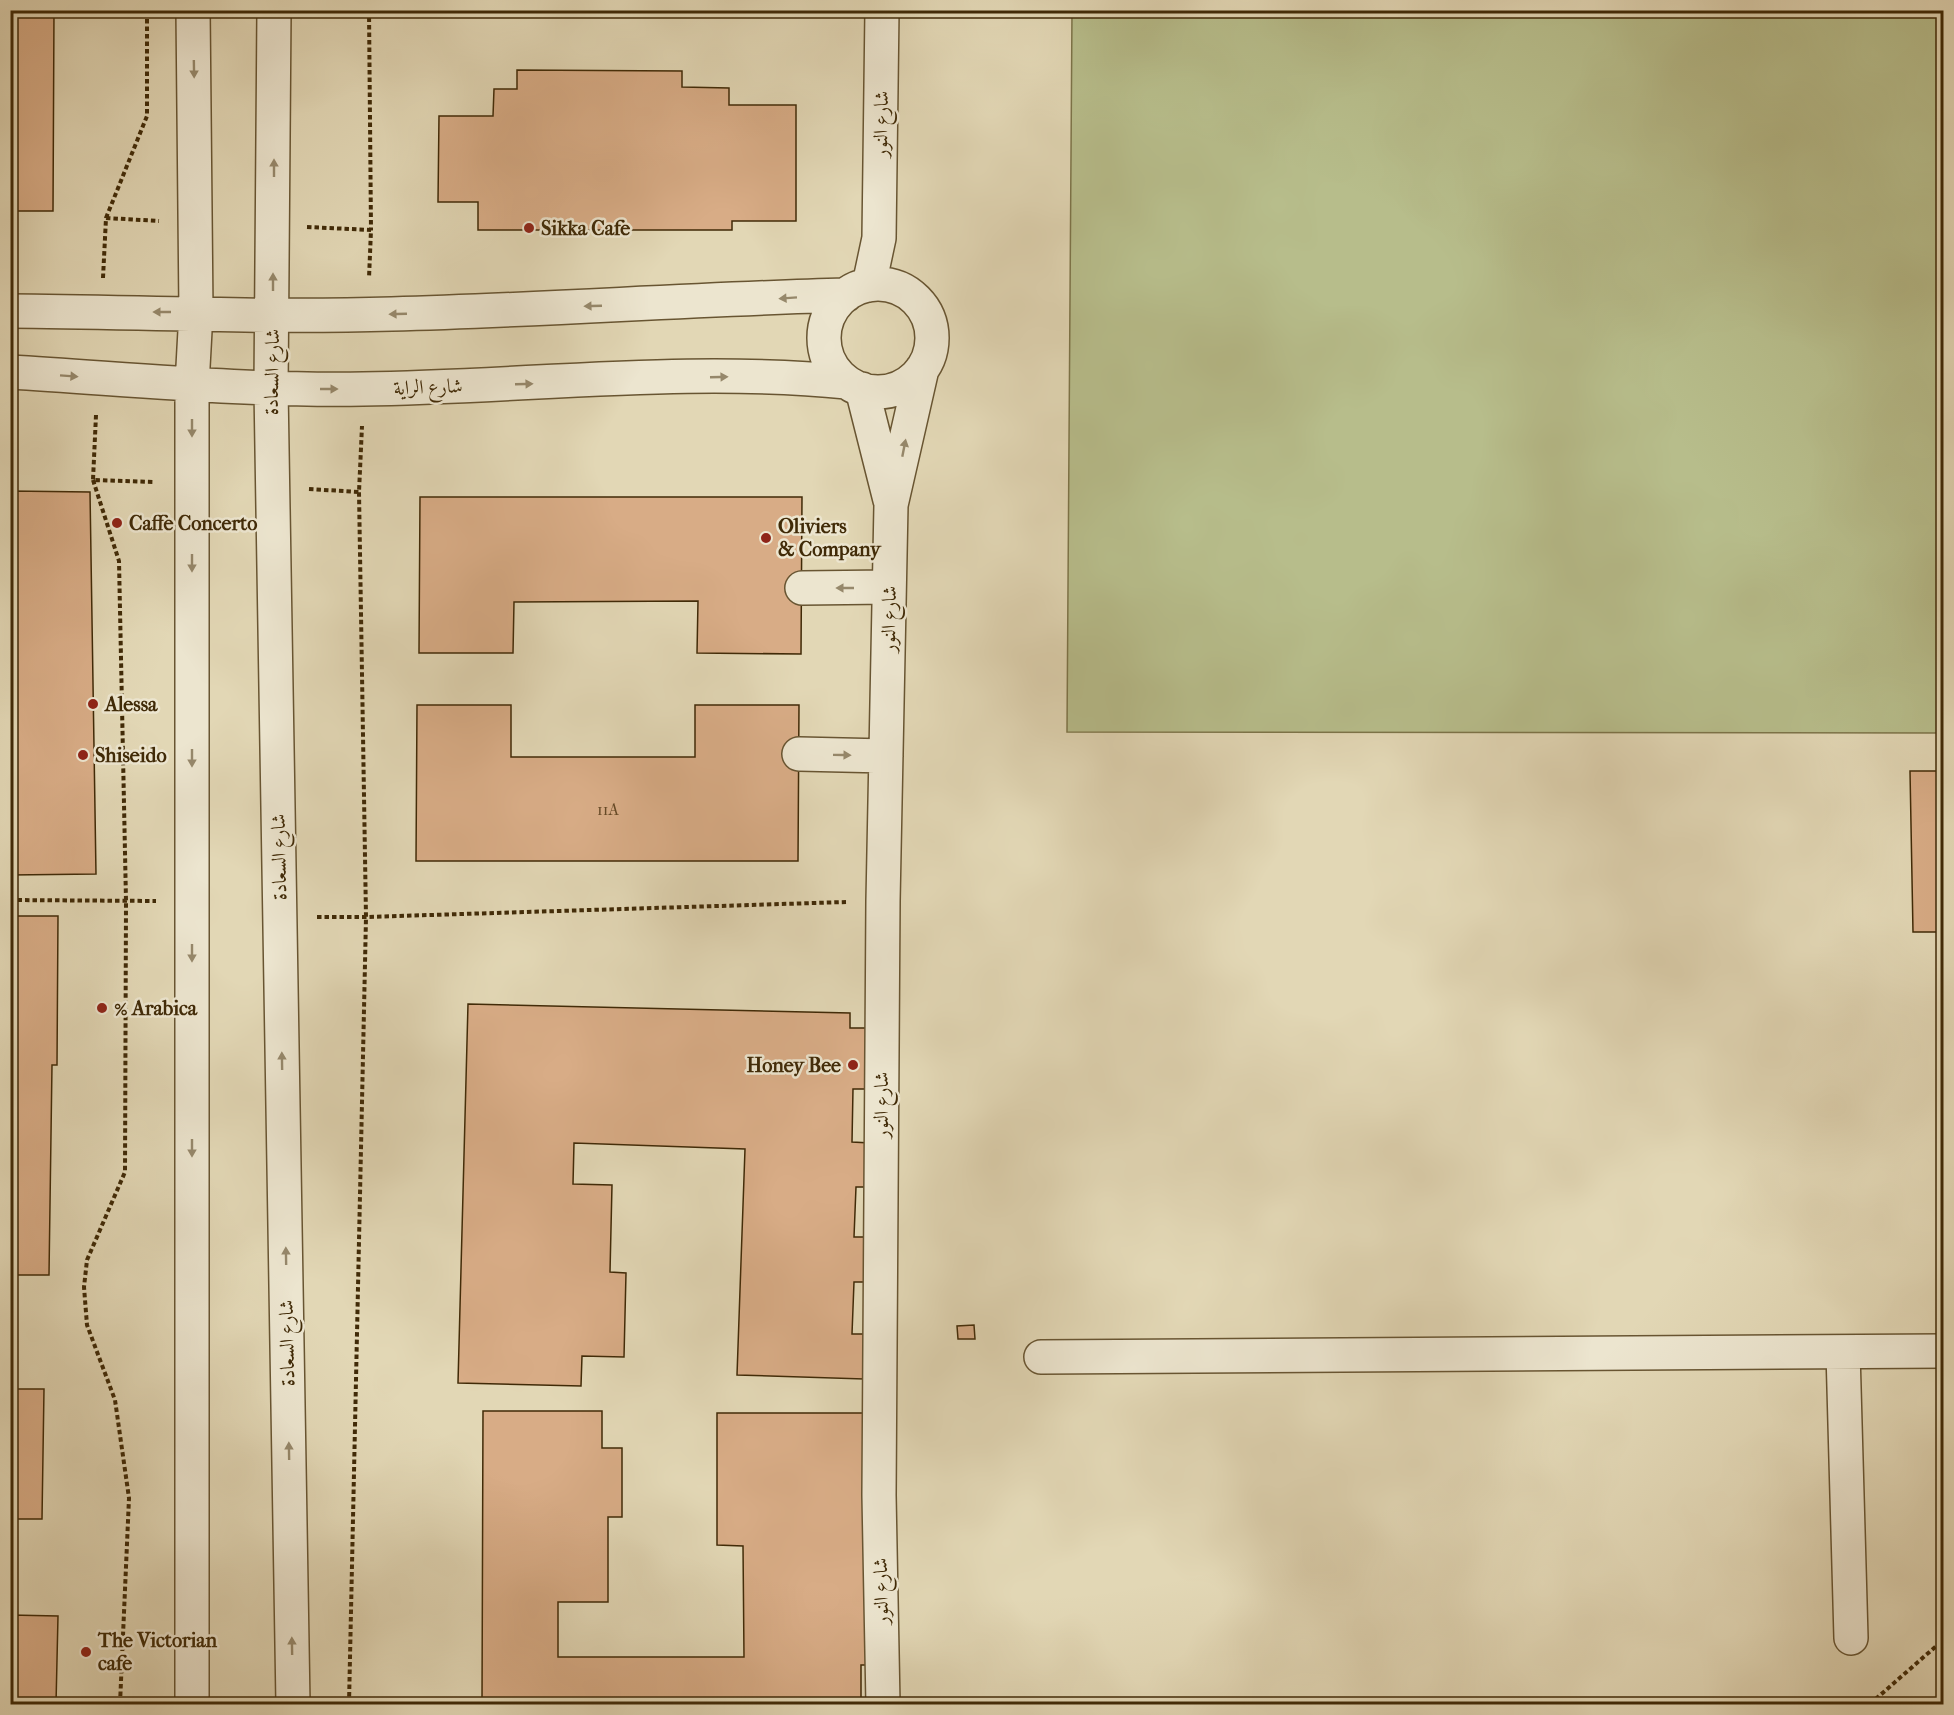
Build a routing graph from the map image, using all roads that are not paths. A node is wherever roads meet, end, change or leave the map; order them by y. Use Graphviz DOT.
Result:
graph roads {
  1 [pos="193,10"];
  2 [pos="274,10"];
  3 [pos="882,10"];
  4 [pos="871,289"];
  5 [pos="10,311"];
  6 [pos="196,312"];
  7 [pos="273,316"];
  8 [pos="922,369"];
  9 [pos="10,372"];
  10 [pos="192,385"];
  11 [pos="854,386"];
  12 [pos="271,389"];
  13 [pos="891,505"];
  14 [pos="889,587"];
  15 [pos="802,588"];
  16 [pos="799,754"];
  17 [pos="886,756"];
  18 [pos="1944,1351"];
  19 [pos="1843,1352"];
  20 [pos="1041,1357"];
  21 [pos="1851,1638"];
  22 [pos="192,1704"];
  23 [pos="293,1704"];
  24 [pos="883,1704"];
  1 -- 6 [label="street, one-way"];
  7 -- 2 [label="street, شارع السعادة, one-way"];
  3 -- 4 [label="street, شارع النور"];
  4 -- 7 [label="street, one-way"];
  4 -- 8 [label="street"];
  4 -- 11 [label="street"];
  6 -- 5 [label="street, one-way"];
  6 -- 7 [label="street"];
  6 -- 10 [label="street"];
  7 -- 12 [label="street, شارع السعادة"];
  8 -- 11 [label="street"];
  13 -- 8 [label="street, one-way"];
  9 -- 10 [label="street, شارع الراية, one-way"];
  10 -- 12 [label="street, شارع الراية"];
  10 -- 22 [label="street, one-way"];
  12 -- 11 [label="street, شارع الراية, one-way"];
  11 -- 13 [label="street"];
  23 -- 12 [label="street, شارع السعادة, one-way"];
  13 -- 14 [label="street, شارع النور"];
  14 -- 15 [label="street, one-way"];
  14 -- 17 [label="street, شارع النور"];
  16 -- 17 [label="street, one-way"];
  17 -- 24 [label="street, شارع النور"];
  18 -- 19 [label="street"];
  19 -- 20 [label="street"];
  19 -- 21 [label="street"];
}
